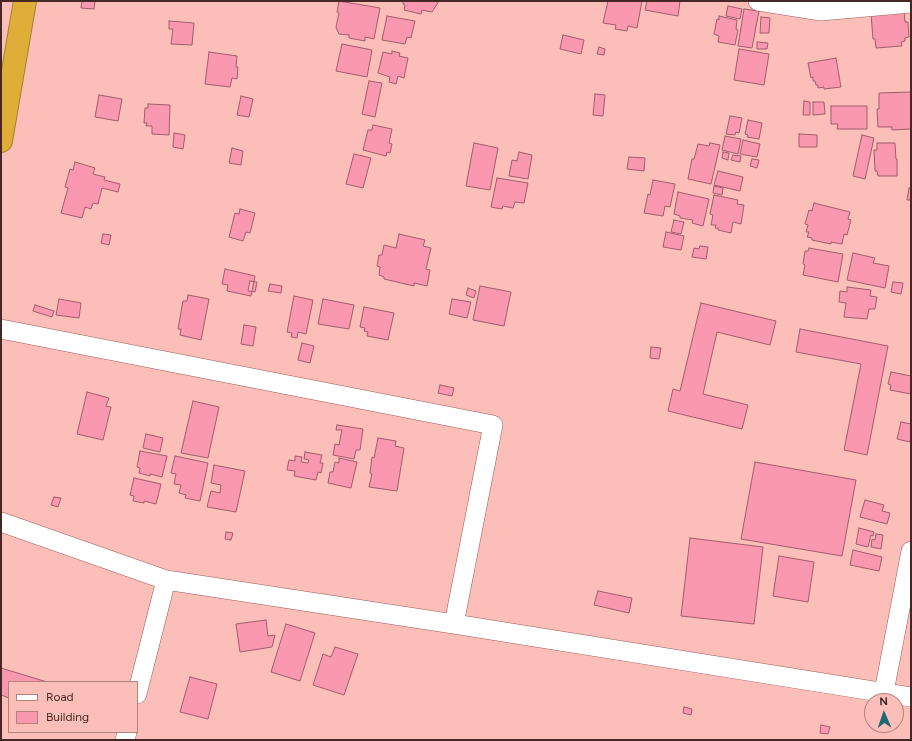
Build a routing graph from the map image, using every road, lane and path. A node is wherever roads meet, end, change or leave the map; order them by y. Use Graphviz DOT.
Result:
graph roads {
  1 [pos="25,1"];
  2 [pos="758,1"];
  3 [pos="911,3"];
  4 [pos="1,141"];
  5 [pos="1,329"];
  6 [pos="1,522"];
  7 [pos="911,552"];
  8 [pos="166,580"];
  9 [pos="454,624"];
  10 [pos="138,690"];
  11 [pos="884,692"];
  12 [pos="911,697"];
  1 -- 4 [label="highway"];
  2 -- 3 [label="street"];
  5 -- 9 [label="street"];
  6 -- 8 [label="street"];
  7 -- 11 [label="street"];
  8 -- 9 [label="street"];
  8 -- 10 [label="street"];
  9 -- 11 [label="street"];
  11 -- 12 [label="street"];
}
